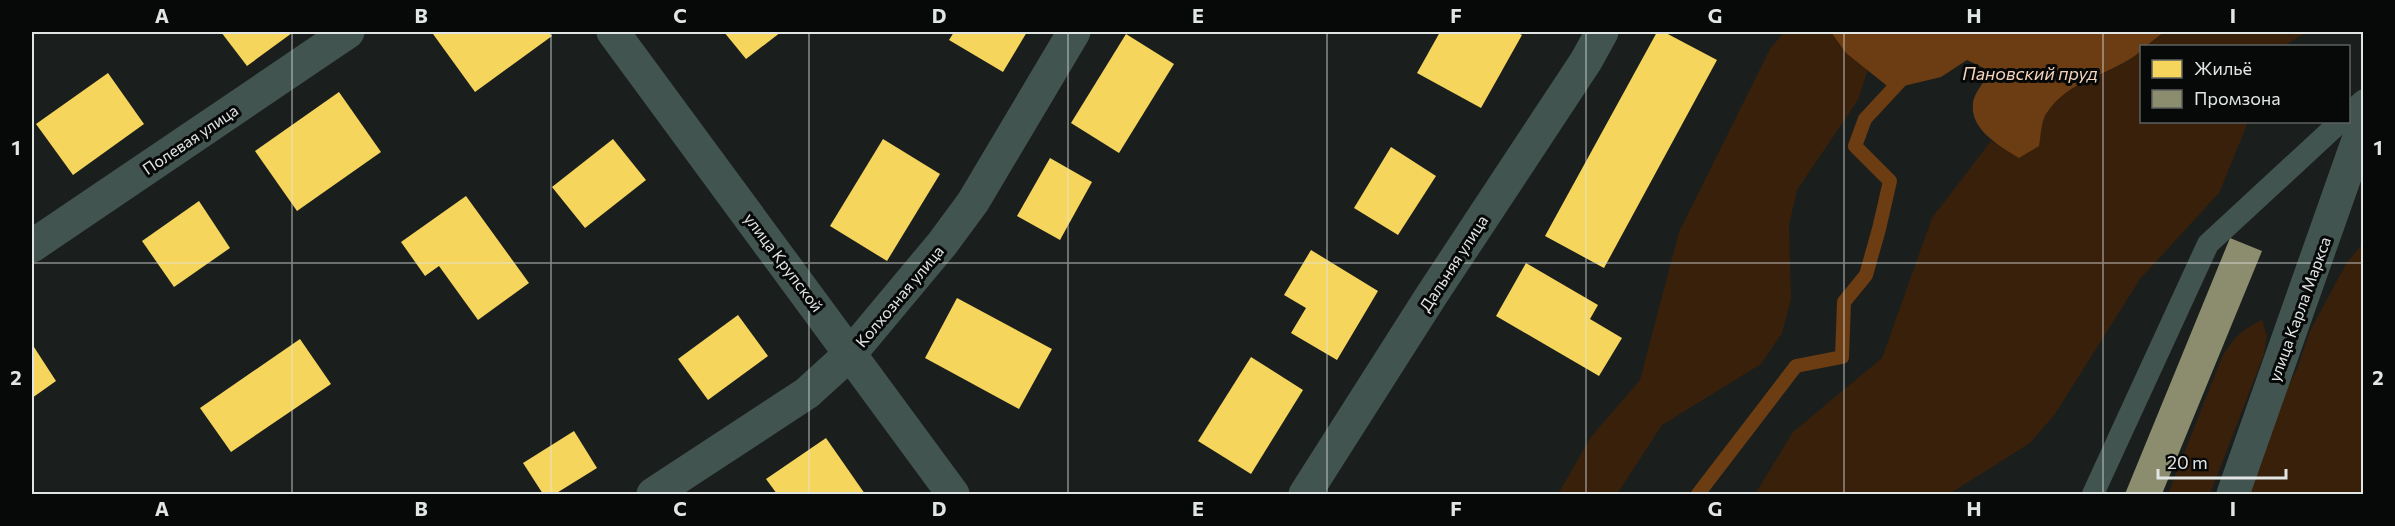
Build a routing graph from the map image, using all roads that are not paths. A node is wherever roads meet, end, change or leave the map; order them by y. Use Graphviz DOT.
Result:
graph roads {
  1 [pos="348,32"];
  2 [pos="613,32"];
  3 [pos="1074,32"];
  4 [pos="1602,32"];
  5 [pos="2364,100"];
  6 [pos="2350,113"];
  7 [pos="2339,123"];
  8 [pos="2364,123"];
  9 [pos="32,246"];
  10 [pos="851,353"];
  11 [pos="653,495"];
  12 [pos="953,495"];
  13 [pos="1305,495"];
  14 [pos="2093,495"];
  15 [pos="2233,495"];
  1 -- 9 [label="street, Полевая улица"];
  2 -- 10 [label="street, улица Крупской"];
  3 -- 10 [label="street, Колхозная улица"];
  4 -- 13 [label="street, Дальняя улица"];
  5 -- 6 [label="lane"];
  7 -- 14 [label="lane"];
  8 -- 15 [label="street, улица Карла Маркса"];
  10 -- 11 [label="street, Колхозная улица"];
  10 -- 12 [label="street, улица Крупской"];
}
